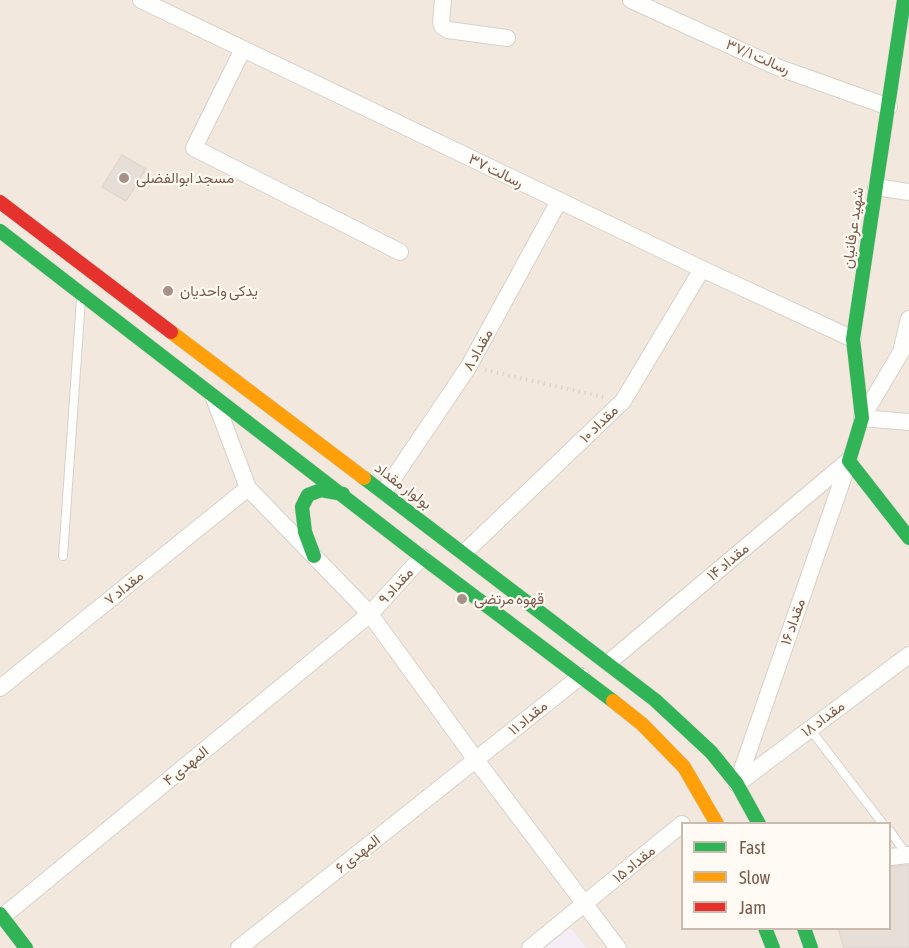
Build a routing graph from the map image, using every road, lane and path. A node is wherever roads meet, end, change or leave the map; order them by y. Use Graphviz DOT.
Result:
graph roads {
  1 [pos="141,0"];
  2 [pos="443,0"];
  3 [pos="631,0"];
  4 [pos="905,6"];
  5 [pos="507,38"];
  6 [pos="243,49"];
  7 [pos="889,107"];
  8 [pos="876,187"];
  9 [pos="909,192"];
  10 [pos="559,201"];
  11 [pos="0,202"];
  12 [pos="0,231"];
  13 [pos="400,252"];
  14 [pos="702,269"];
  15 [pos="82,295"];
  16 [pos="909,319"];
  17 [pos="853,339"];
  18 [pos="469,366"];
  19 [pos="214,397"];
  20 [pos="623,401"];
  21 [pos="862,418"];
  22 [pos="909,422"];
  23 [pos="849,460"];
  24 [pos="248,488"];
  25 [pos="384,492"];
  26 [pos="343,495"];
  27 [pos="909,538"];
  28 [pos="464,553"];
  29 [pos="63,556"];
  30 [pos="314,556"];
  31 [pos="422,557"];
  32 [pos="370,614"];
  33 [pos="909,655"];
  34 [pos="608,663"];
  35 [pos="581,676"];
  36 [pos="0,688"];
  37 [pos="810,729"];
  38 [pos="476,760"];
  39 [pos="737,784"];
  40 [pos="707,805"];
  41 [pos="686,822"];
  42 [pos="716,822"];
  43 [pos="758,822"];
  44 [pos="881,822"];
  45 [pos="681,826"];
  46 [pos="891,832"];
  47 [pos="908,855"];
  48 [pos="891,856"];
  49 [pos="585,904"];
  50 [pos="1,915"];
  51 [pos="766,930"];
  52 [pos="805,930"];
  53 [pos="771,947"];
  54 [pos="26,948"];
  55 [pos="239,948"];
  56 [pos="530,948"];
  57 [pos="618,948"];
  58 [pos="811,948"];
  1 -- 6 [label="street, رسالت ۳۷"];
  2 -- 5 [label="street"];
  3 -- 7 [label="street, رسالت ۳۷/۱"];
  4 -- 7 [label="main road, شهید عرفانیان"];
  6 -- 10 [label="street, رسالت ۳۷"];
  6 -- 13 [label="street"];
  7 -- 8 [label="main road, شهید عرفانیان"];
  8 -- 9 [label="street"];
  8 -- 17 [label="main road, شهید عرفانیان"];
  10 -- 14 [label="street, رسالت ۳۷"];
  10 -- 18 [label="street, مقداد ۸"];
  11 -- 25 [label="main road, بولوار مقداد"];
  12 -- 15 [label="main road"];
  14 -- 17 [label="street, رسالت ۳۷"];
  14 -- 20 [label="street, مقداد ۱۰"];
  15 -- 19 [label="main road"];
  15 -- 29 [label="lane"];
  16 -- 21 [label="street"];
  17 -- 21 [label="main road, شهید عرفانیان"];
  18 -- 20 [label="path"];
  18 -- 25 [label="street, مقداد ۸"];
  19 -- 24 [label="street"];
  19 -- 26 [label="main road"];
  20 -- 28 [label="street, مقداد ۱۰"];
  21 -- 22 [label="street"];
  21 -- 23 [label="main road, شهید عرفانیان"];
  23 -- 27 [label="main road"];
  23 -- 34 [label="street, مقداد ۱۴"];
  23 -- 39 [label="street, مقداد ۱۶"];
  24 -- 30 [label="street"];
  24 -- 36 [label="street, مقداد ۷"];
  25 -- 28 [label="main road, بولوار مقداد"];
  26 -- 30 [label="main road"];
  26 -- 31 [label="main road"];
  28 -- 34 [label="main road, بولوار مقداد"];
  30 -- 32 [label="street"];
  31 -- 32 [label="street, مقداد ۹"];
  31 -- 35 [label="main road"];
  32 -- 38 [label="street"];
  32 -- 50 [label="street, المهدی ۴"];
  33 -- 37 [label="street, مقداد ۱۸"];
  34 -- 39 [label="main road, بولوار مقداد"];
  35 -- 38 [label="street, مقداد ۱۱"];
  35 -- 40 [label="main road"];
  37 -- 39 [label="street, مقداد ۱۸"];
  37 -- 44 [label="lane"];
  38 -- 49 [label="street"];
  38 -- 55 [label="street, المهدی ۶"];
  39 -- 43 [label="main road, بولوار مقداد"];
  40 -- 41 [label="street, مقداد ۱۵"];
  40 -- 42 [label="main road"];
  45 -- 49 [label="street, مقداد ۱۵"];
  46 -- 47 [label="lane"];
  47 -- 48 [label="street"];
  49 -- 56 [label="street, مقداد ۱۵"];
  49 -- 57 [label="street"];
  50 -- 54 [label="main road"];
  51 -- 53 [label="main road"];
  52 -- 58 [label="main road"];
}
